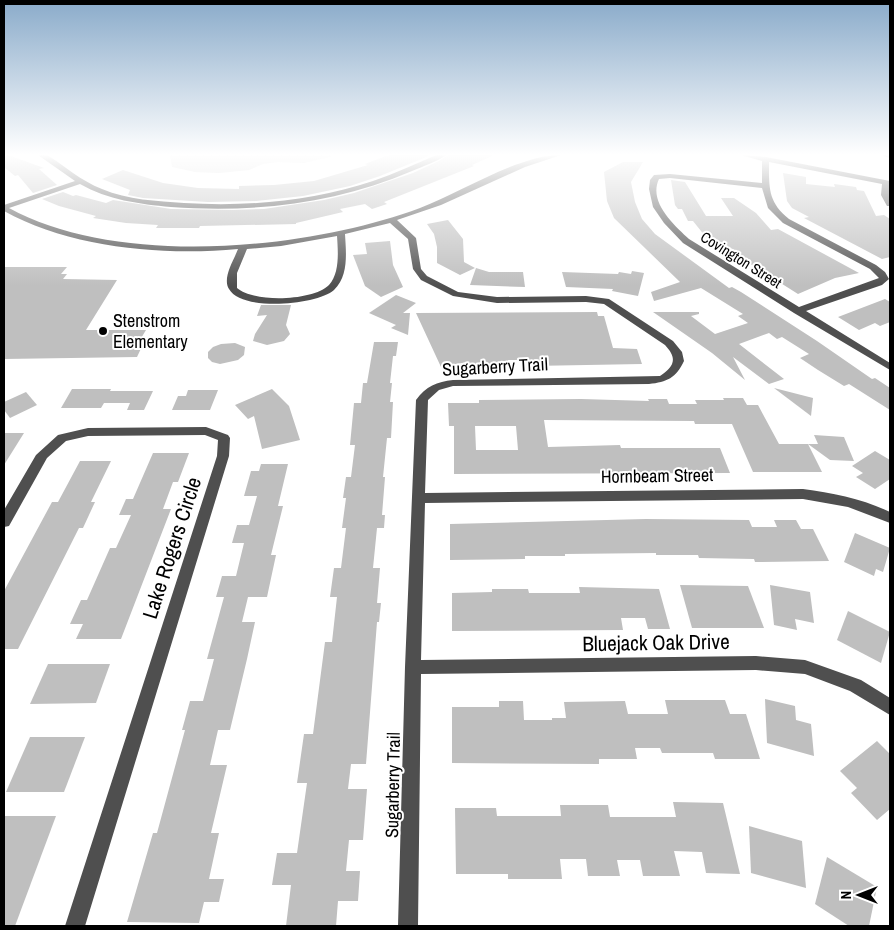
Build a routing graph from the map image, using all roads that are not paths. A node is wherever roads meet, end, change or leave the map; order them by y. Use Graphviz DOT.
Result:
graph roads {
  1 [pos="32,198"];
  2 [pos="129,198"];
  3 [pos="312,198"];
  4 [pos="448,198"];
  5 [pos="654,198"];
  6 [pos="767,198"];
  7 [pos="4,208"];
  8 [pos="392,220"];
  9 [pos="341,233"];
  10 [pos="244,246"];
  11 [pos="797,311"];
  12 [pos="890,367"];
  13 [pos="419,498"];
  14 [pos="890,518"];
  15 [pos="4,522"];
  16 [pos="413,667"];
  17 [pos="890,707"];
  18 [pos="74,926"];
  19 [pos="408,926"];
  1 -- 7 [label="street"];
  2 -- 3 [label="street"];
  4 -- 8 [label="street"];
  5 -- 11 [label="street, Covington Street"];
  6 -- 11 [label="street"];
  7 -- 10 [label="street"];
  8 -- 9 [label="street"];
  8 -- 13 [label="street, Sugarberry Trail"];
  9 -- 10 [label="street"];
  9 -- 10 [label="street"];
  11 -- 12 [label="street, Covington Street"];
  13 -- 14 [label="street, Hornbeam Street"];
  13 -- 16 [label="street, Sugarberry Trail"];
  15 -- 18 [label="street, Lake Rogers Circle"];
  16 -- 17 [label="street, Bluejack Oak Drive"];
  16 -- 19 [label="street, Sugarberry Trail"];
}
